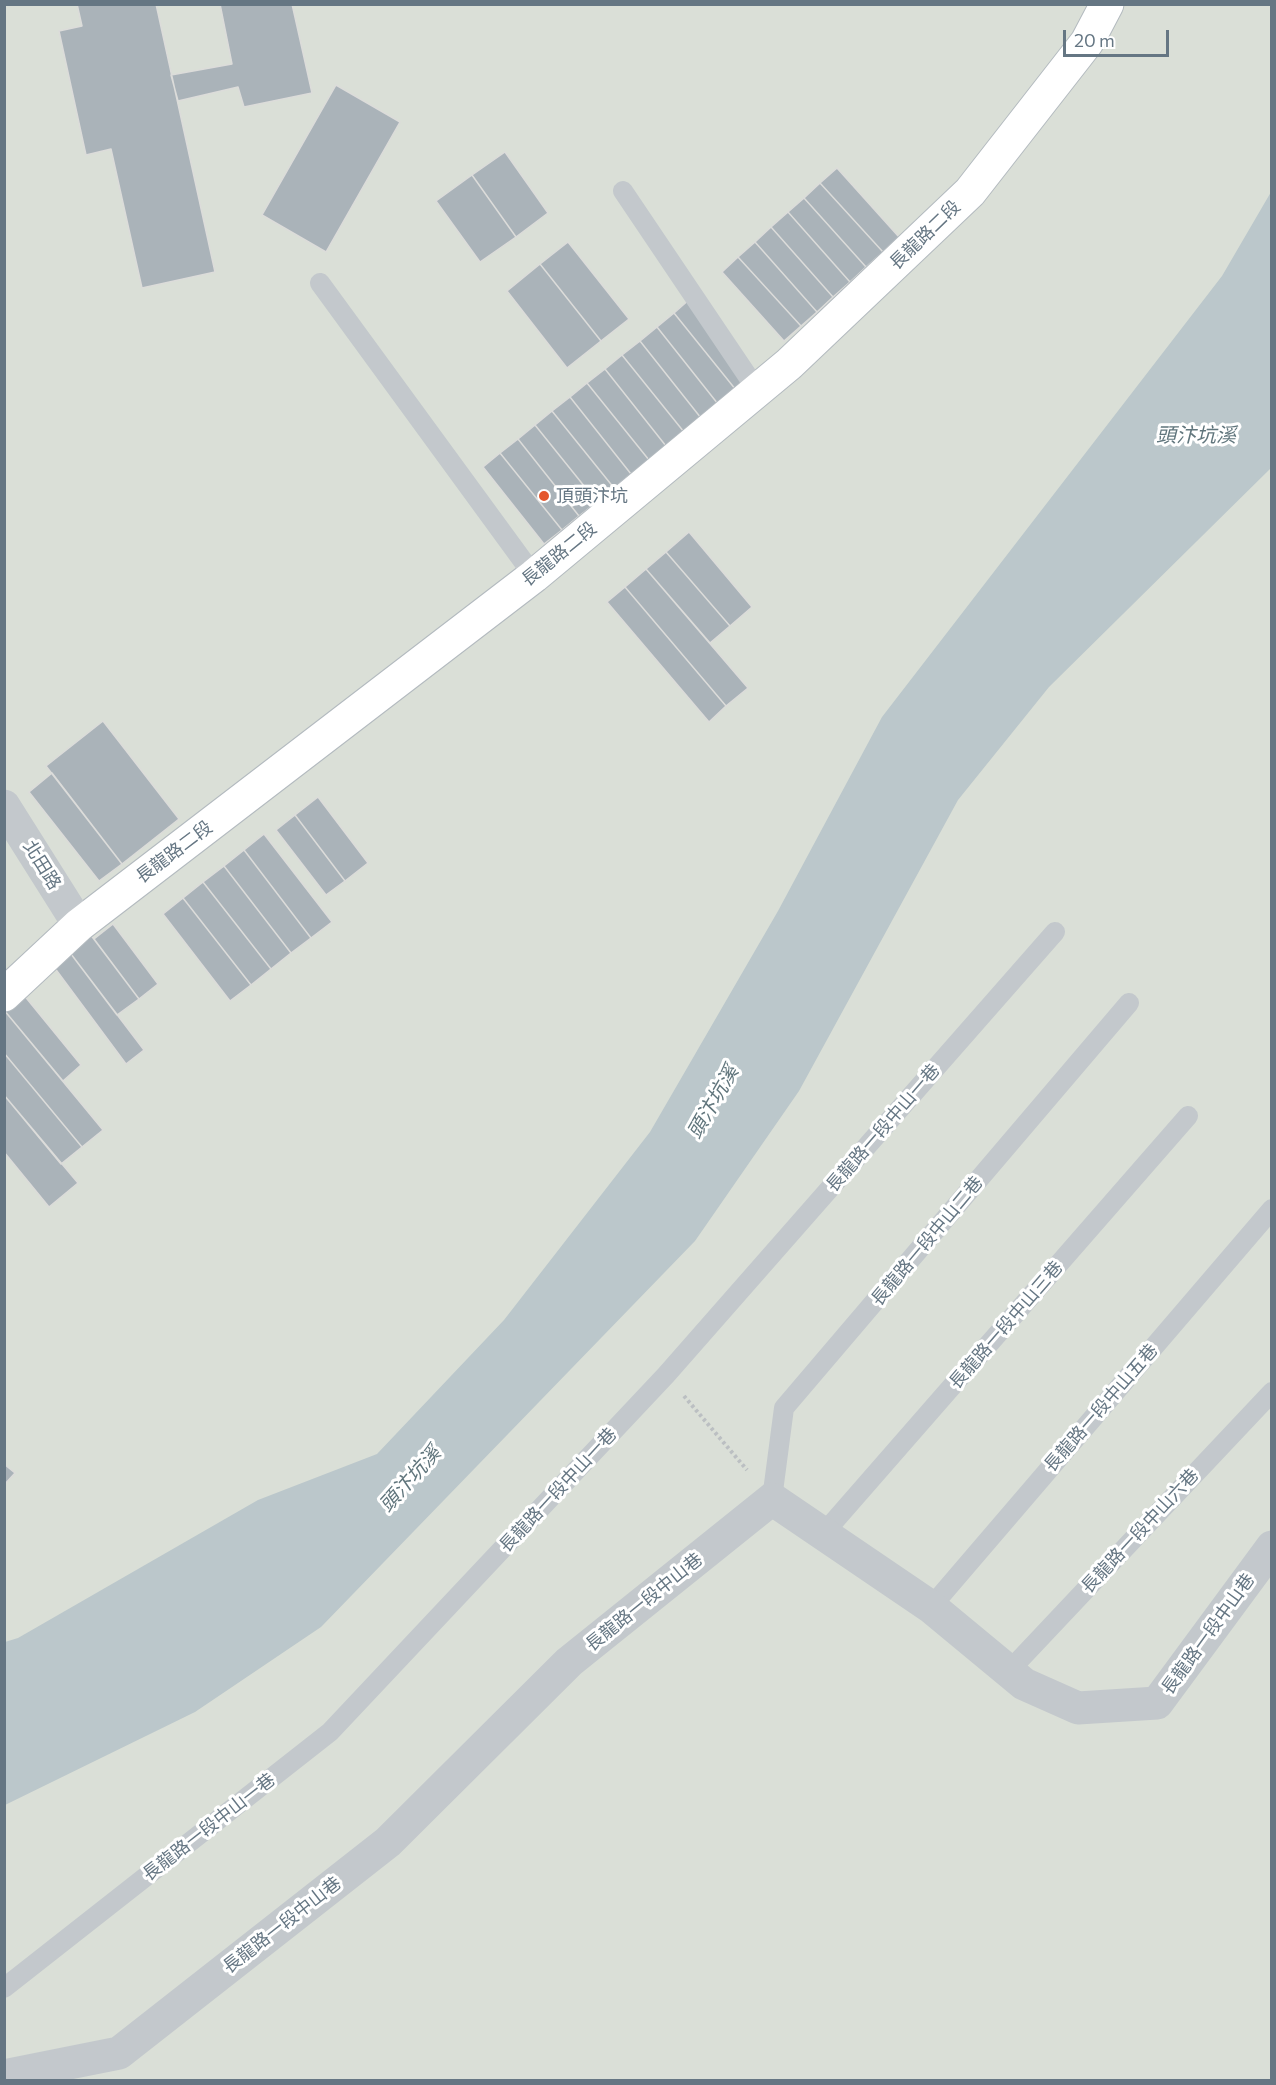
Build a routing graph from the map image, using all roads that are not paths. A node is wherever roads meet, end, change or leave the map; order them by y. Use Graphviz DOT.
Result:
graph roads {
  1 [pos="1107,4"];
  2 [pos="623,190"];
  3 [pos="320,283"];
  4 [pos="757,390"];
  5 [pos="534,576"];
  6 [pos="4,806"];
  7 [pos="79,925"];
  8 [pos="1055,932"];
  9 [pos="4,996"];
  10 [pos="1129,1004"];
  11 [pos="1188,1116"];
  12 [pos="1272,1209"];
  13 [pos="1272,1392"];
  14 [pos="772,1499"];
  15 [pos="824,1534"];
  16 [pos="1272,1547"];
  17 [pos="931,1607"];
  18 [pos="1009,1671"];
  19 [pos="4,1988"];
  20 [pos="4,2076"];
  1 -- 4 [label="main road, 長龍路二段"];
  2 -- 4 [label="lane"];
  3 -- 5 [label="lane"];
  4 -- 5 [label="main road, 長龍路二段"];
  5 -- 7 [label="main road, 長龍路二段"];
  6 -- 7 [label="street, 北田路"];
  7 -- 9 [label="main road, 長龍路二段"];
  8 -- 19 [label="lane, 長龍路一段中山一巷"];
  10 -- 14 [label="lane, 長龍路一段中山二巷"];
  11 -- 15 [label="lane, 長龍路一段中山三巷"];
  12 -- 17 [label="lane, 長龍路一段中山五巷"];
  13 -- 18 [label="lane, 長龍路一段中山六巷"];
  14 -- 15 [label="street, 長龍路一段中山巷"];
  14 -- 20 [label="street, 長龍路一段中山巷"];
  15 -- 17 [label="street, 長龍路一段中山巷"];
  16 -- 18 [label="street, 長龍路一段中山巷"];
  17 -- 18 [label="street, 長龍路一段中山巷"];
}
